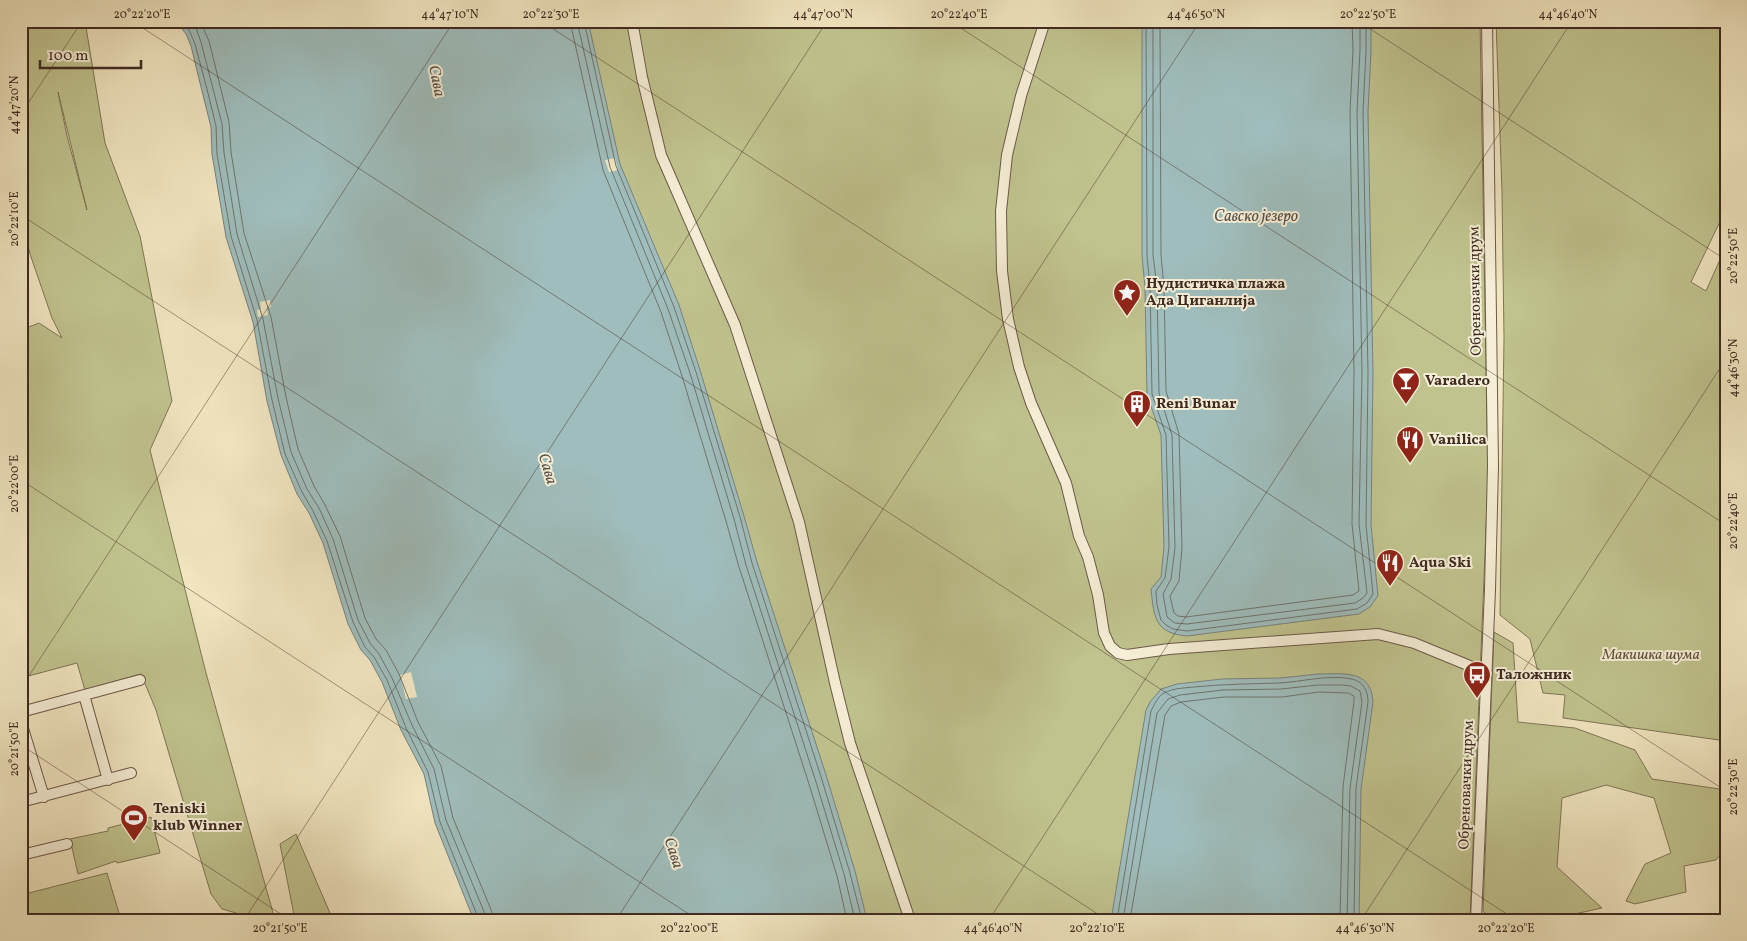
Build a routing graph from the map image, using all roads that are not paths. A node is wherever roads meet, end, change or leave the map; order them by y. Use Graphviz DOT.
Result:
graph roads {
  1 [pos="632,21"];
  2 [pos="1045,21"];
  3 [pos="1487,21"];
  4 [pos="1487,673"];
  5 [pos="140,680"];
  6 [pos="84,695"];
  7 [pos="21,712"];
  8 [pos="21,722"];
  9 [pos="131,773"];
  10 [pos="108,780"];
  11 [pos="44,797"];
  12 [pos="21,802"];
  13 [pos="67,844"];
  14 [pos="21,855"];
  15 [pos="910,920"];
  16 [pos="1476,920"];
  1 -- 15 [label="street"];
  2 -- 4 [label="street"];
  3 -- 4 [label="street, Обреновачки друм"];
  4 -- 16 [label="street, Обреновачки друм"];
  5 -- 6 [label="street"];
  6 -- 7 [label="street"];
  6 -- 10 [label="street"];
  8 -- 11 [label="street"];
  9 -- 10 [label="street"];
  10 -- 11 [label="street"];
  11 -- 12 [label="street"];
  13 -- 14 [label="street"];
}
